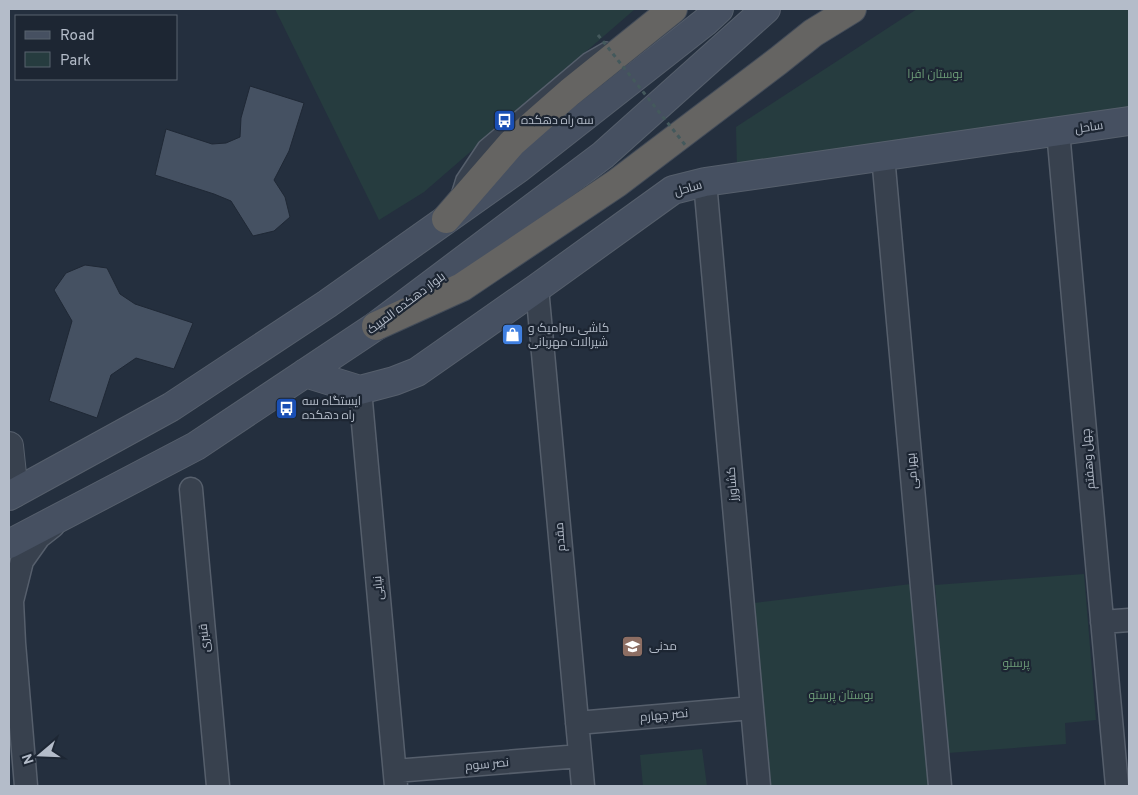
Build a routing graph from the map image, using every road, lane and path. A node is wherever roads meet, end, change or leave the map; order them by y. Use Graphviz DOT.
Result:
graph roads {
  1 [pos="673,9"];
  2 [pos="719,9"];
  3 [pos="766,9"];
  4 [pos="852,9"];
  5 [pos="598,35"];
  6 [pos="1129,121"];
  7 [pos="1058,131"];
  8 [pos="686,146"];
  9 [pos="884,156"];
  10 [pos="705,182"];
  11 [pos="448,217"];
  12 [pos="537,288"];
  13 [pos="376,326"];
  14 [pos="305,373"];
  15 [pos="360,390"];
  16 [pos="9,446"];
  17 [pos="191,489"];
  18 [pos="12,495"];
  19 [pos="65,516"];
  20 [pos="9,544"];
  21 [pos="1129,620"];
  22 [pos="1102,622"];
  23 [pos="11,640"];
  24 [pos="752,708"];
  25 [pos="577,723"];
  26 [pos="580,756"];
  27 [pos="395,779"];
  28 [pos="26,786"];
  29 [pos="218,786"];
  30 [pos="583,786"];
  31 [pos="759,786"];
  32 [pos="940,786"];
  33 [pos="1117,786"];
  1 -- 11 [label="highway"];
  2 -- 11 [label="main road"];
  3 -- 13 [label="main road, بلوار دهکده المپیک"];
  4 -- 13 [label="highway"];
  5 -- 8 [label="path, bridge"];
  6 -- 7 [label="main road, ساحل"];
  7 -- 9 [label="main road, ساحل"];
  7 -- 22 [label="street, چهل وهفتم"];
  9 -- 10 [label="main road, ساحل"];
  9 -- 32 [label="street, بهرامی"];
  10 -- 12 [label="main road, ساحل"];
  10 -- 24 [label="street, کشاورز"];
  11 -- 18 [label="main road"];
  12 -- 15 [label="main road, ساحل"];
  12 -- 25 [label="street, مقدم"];
  13 -- 14 [label="main road, بلوار دهکده المپیک"];
  14 -- 15 [label="main road"];
  14 -- 19 [label="main road, بلوار دهکده المپیک"];
  15 -- 27 [label="street, نیایی"];
  16 -- 18 [label="street"];
  17 -- 29 [label="street, قنبری"];
  19 -- 20 [label="main road, بلوار دهکده المپیک"];
  19 -- 23 [label="street"];
  21 -- 22 [label="street"];
  22 -- 33 [label="street, چهل وهفتم"];
  23 -- 28 [label="street"];
  24 -- 25 [label="street, نصر چهارم"];
  24 -- 31 [label="street, کشاورز"];
  25 -- 26 [label="street, مقدم"];
  26 -- 27 [label="street, نصر سوم"];
  26 -- 30 [label="street, مقدم"];
}
